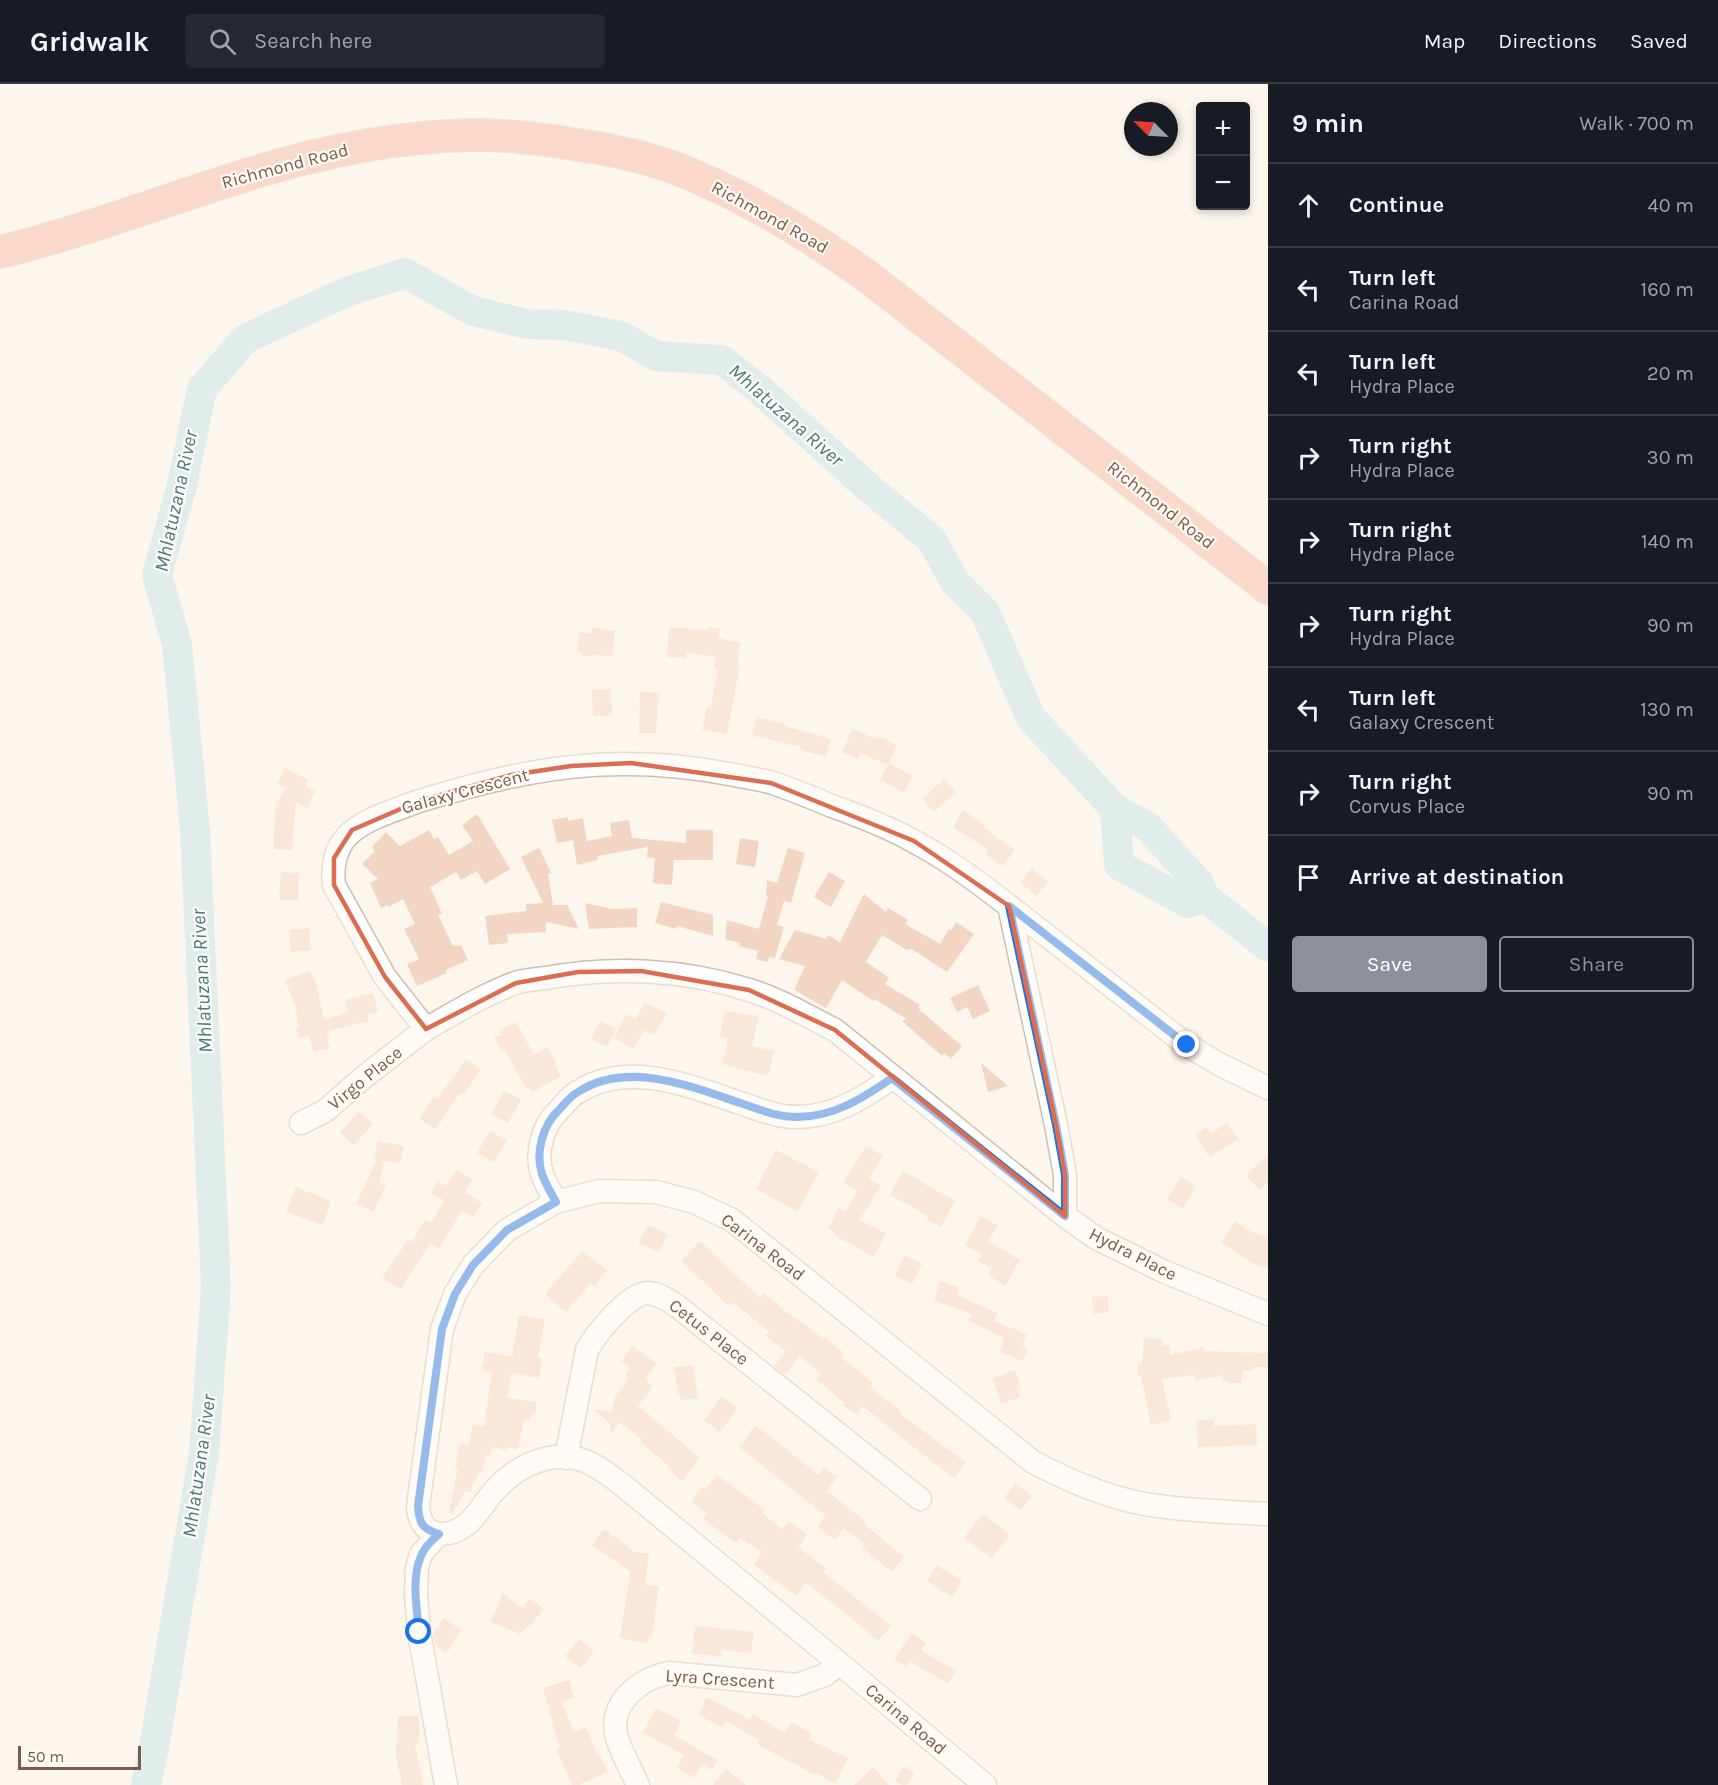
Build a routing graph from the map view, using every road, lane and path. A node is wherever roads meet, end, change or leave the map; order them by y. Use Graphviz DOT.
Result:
graph roads {
  1 [pos="0,252"];
  2 [pos="1268,588"];
  3 [pos="1009,906"];
  4 [pos="426,1029"];
  5 [pos="892,1078"];
  6 [pos="1268,1088"];
  7 [pos="301,1122"];
  8 [pos="556,1202"];
  9 [pos="1065,1216"];
  10 [pos="1268,1314"];
  11 [pos="566,1458"];
  12 [pos="920,1499"];
  13 [pos="1268,1514"];
  14 [pos="439,1534"];
  15 [pos="839,1663"];
  16 [pos="446,1785"];
  17 [pos="638,1785"];
  18 [pos="985,1785"];
  1 -- 2 [label="highway, Richmond Road"];
  3 -- 4 [label="street, Galaxy Crescent"];
  3 -- 6 [label="street, Galaxy Crescent"];
  3 -- 9 [label="street"];
  4 -- 5 [label="street"];
  4 -- 7 [label="street, Virgo Place"];
  5 -- 8 [label="street"];
  5 -- 9 [label="street, Hydra Place"];
  8 -- 13 [label="street, Carina Road"];
  8 -- 14 [label="street, Carina Road"];
  9 -- 10 [label="street, Hydra Place"];
  11 -- 12 [label="street, Cetus Place"];
  11 -- 14 [label="street, Carina Road"];
  11 -- 15 [label="street, Carina Road"];
  14 -- 16 [label="street"];
  15 -- 17 [label="street, Lyra Crescent"];
  15 -- 18 [label="street, Carina Road"];
}
